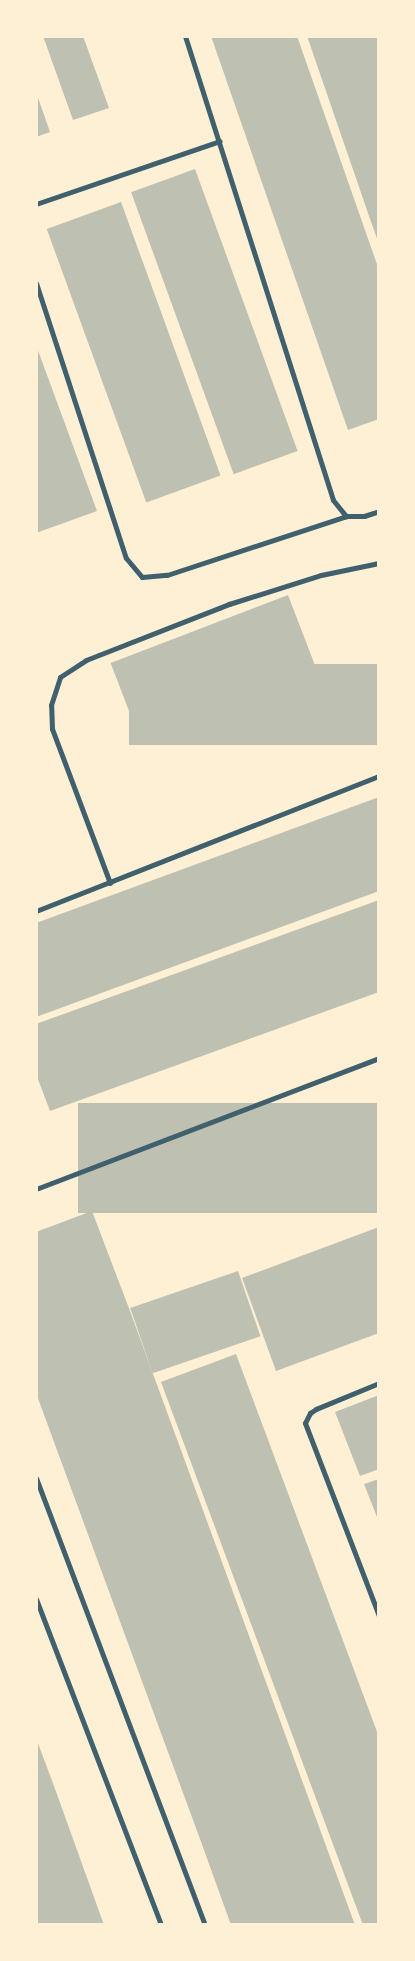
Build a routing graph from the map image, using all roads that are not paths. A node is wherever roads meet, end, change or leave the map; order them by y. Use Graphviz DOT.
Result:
graph roads {
  1 [pos="185,36"];
  2 [pos="220,141"];
  3 [pos="36,204"];
  4 [pos="36,283"];
  5 [pos="379,511"];
  6 [pos="346,516"];
  7 [pos="379,563"];
  8 [pos="379,776"];
  9 [pos="110,884"];
  10 [pos="36,911"];
  11 [pos="379,1058"];
  12 [pos="36,1190"];
  13 [pos="379,1383"];
  14 [pos="36,1478"];
  15 [pos="36,1599"];
  16 [pos="378,1609"];
  17 [pos="379,1616"];
  18 [pos="161,1925"];
  19 [pos="205,1925"];
  1 -- 2 [label="street"];
  2 -- 3 [label="street"];
  2 -- 6 [label="street"];
  4 -- 6 [label="street"];
  5 -- 6 [label="street"];
  7 -- 9 [label="street"];
  8 -- 9 [label="street"];
  9 -- 10 [label="street"];
  11 -- 12 [label="street"];
  13 -- 16 [label="street"];
  14 -- 19 [label="street"];
  15 -- 18 [label="street"];
  16 -- 17 [label="street"];
}
